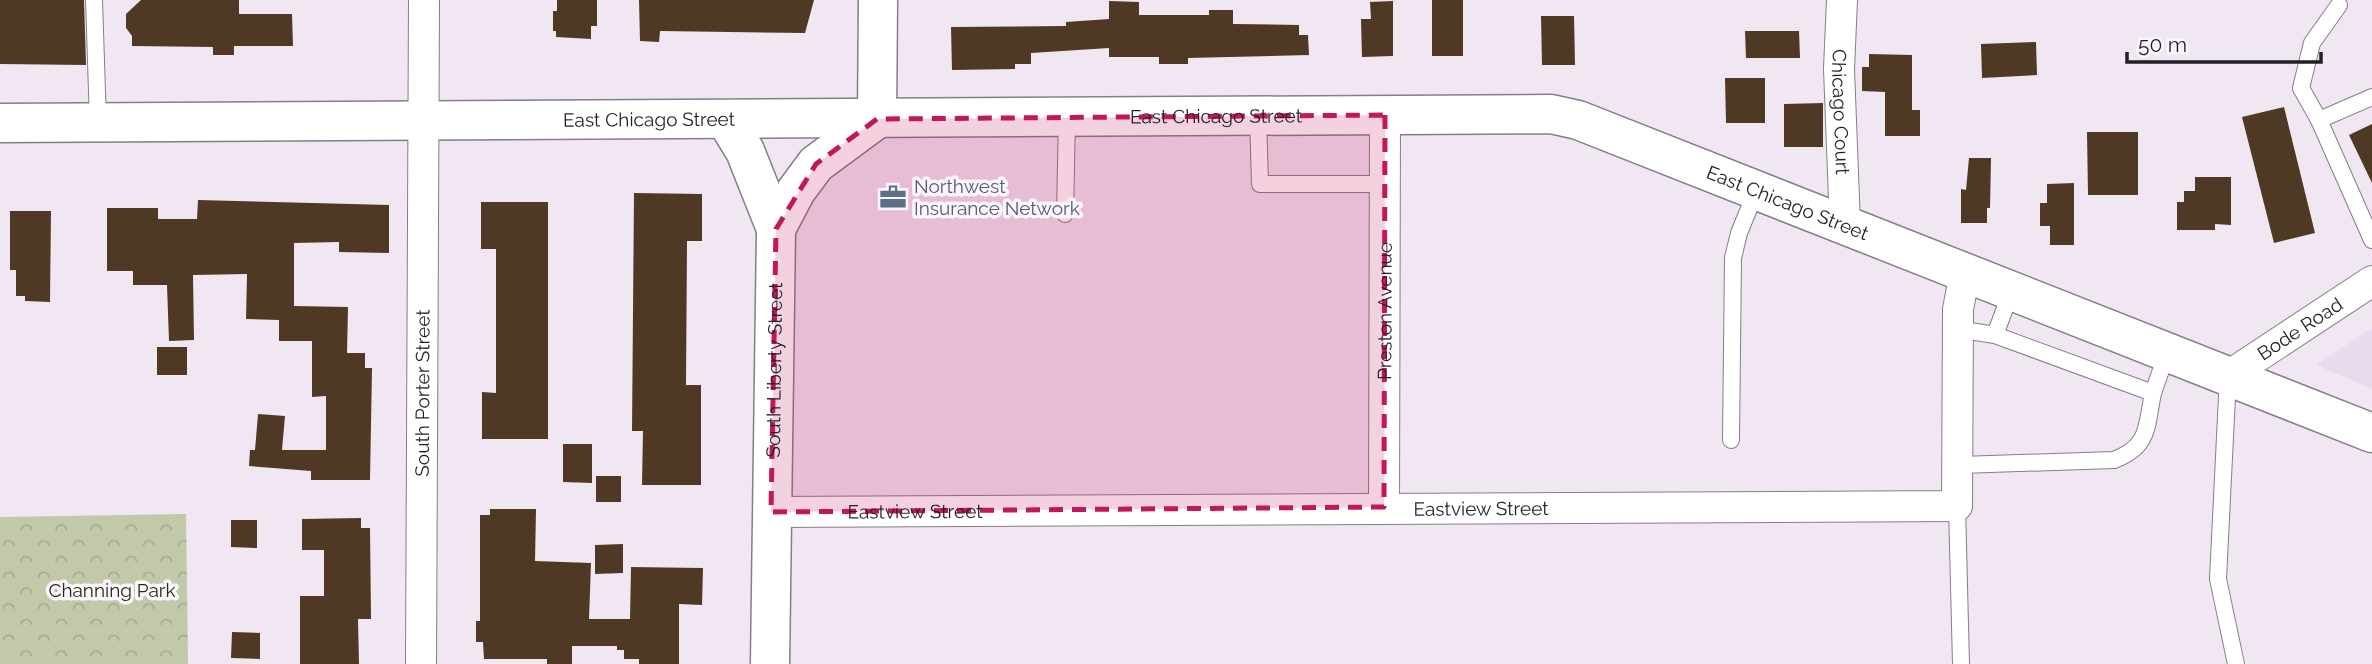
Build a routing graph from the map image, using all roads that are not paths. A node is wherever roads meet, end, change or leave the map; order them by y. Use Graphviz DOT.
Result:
graph roads {
  1 [pos="94,0"];
  2 [pos="424,0"];
  3 [pos="878,0"];
  4 [pos="1842,0"];
  5 [pos="2339,5"];
  6 [pos="2372,97"];
  7 [pos="1385,115"];
  8 [pos="1258,116"];
  9 [pos="1067,117"];
  10 [pos="877,119"];
  11 [pos="726,120"];
  12 [pos="2319,120"];
  13 [pos="425,122"];
  14 [pos="0,123"];
  15 [pos="98,123"];
  16 [pos="1386,184"];
  17 [pos="1757,189"];
  18 [pos="1065,215"];
  19 [pos="1845,225"];
  20 [pos="776,229"];
  21 [pos="2372,240"];
  22 [pos="1965,273"];
  23 [pos="2372,281"];
  24 [pos="2011,292"];
  25 [pos="1957,329"];
  26 [pos="1995,335"];
  27 [pos="2167,354"];
  28 [pos="2228,376"];
  29 [pos="2153,393"];
  30 [pos="2372,433"];
  31 [pos="1731,440"];
  32 [pos="1960,465"];
  33 [pos="1957,506"];
  34 [pos="1384,508"];
  35 [pos="771,512"];
  36 [pos="421,664"];
  37 [pos="769,664"];
  38 [pos="1961,664"];
  39 [pos="2236,664"];
  1 -- 15 [label="lane"];
  2 -- 13 [label="street, South Porter Street"];
  3 -- 10 [label="main road"];
  4 -- 19 [label="street, Chicago Court"];
  5 -- 12 [label="lane"];
  6 -- 12 [label="lane"];
  7 -- 8 [label="main road, East Chicago Street"];
  7 -- 16 [label="street, Preston Avenue"];
  7 -- 17 [label="main road, East Chicago Street"];
  8 -- 9 [label="main road, East Chicago Street"];
  8 -- 16 [label="lane"];
  9 -- 10 [label="main road, East Chicago Street"];
  9 -- 18 [label="lane"];
  10 -- 11 [label="main road, East Chicago Street"];
  10 -- 20 [label="main road, South Liberty Street"];
  11 -- 13 [label="main road, East Chicago Street"];
  11 -- 20 [label="main road"];
  12 -- 21 [label="lane"];
  13 -- 15 [label="main road, East Chicago Street"];
  13 -- 36 [label="street, South Porter Street"];
  14 -- 15 [label="main road, East Chicago Street"];
  16 -- 34 [label="street, Preston Avenue"];
  17 -- 19 [label="main road, East Chicago Street"];
  17 -- 31 [label="lane"];
  19 -- 22 [label="main road, East Chicago Street"];
  20 -- 35 [label="main road, South Liberty Street"];
  22 -- 24 [label="main road, East Chicago Street"];
  22 -- 25 [label="street"];
  23 -- 28 [label="street, Bode Road"];
  24 -- 26 [label="lane"];
  24 -- 27 [label="main road, East Chicago Street"];
  25 -- 26 [label="lane"];
  25 -- 32 [label="street"];
  26 -- 29 [label="lane"];
  27 -- 28 [label="main road, East Chicago Street"];
  27 -- 29 [label="lane"];
  28 -- 30 [label="main road, East Chicago Street"];
  28 -- 39 [label="lane"];
  29 -- 32 [label="lane"];
  32 -- 33 [label="street"];
  33 -- 34 [label="street, Eastview Street"];
  33 -- 38 [label="lane"];
  34 -- 35 [label="street, Eastview Street"];
  35 -- 37 [label="main road, South Liberty Street"];
}
